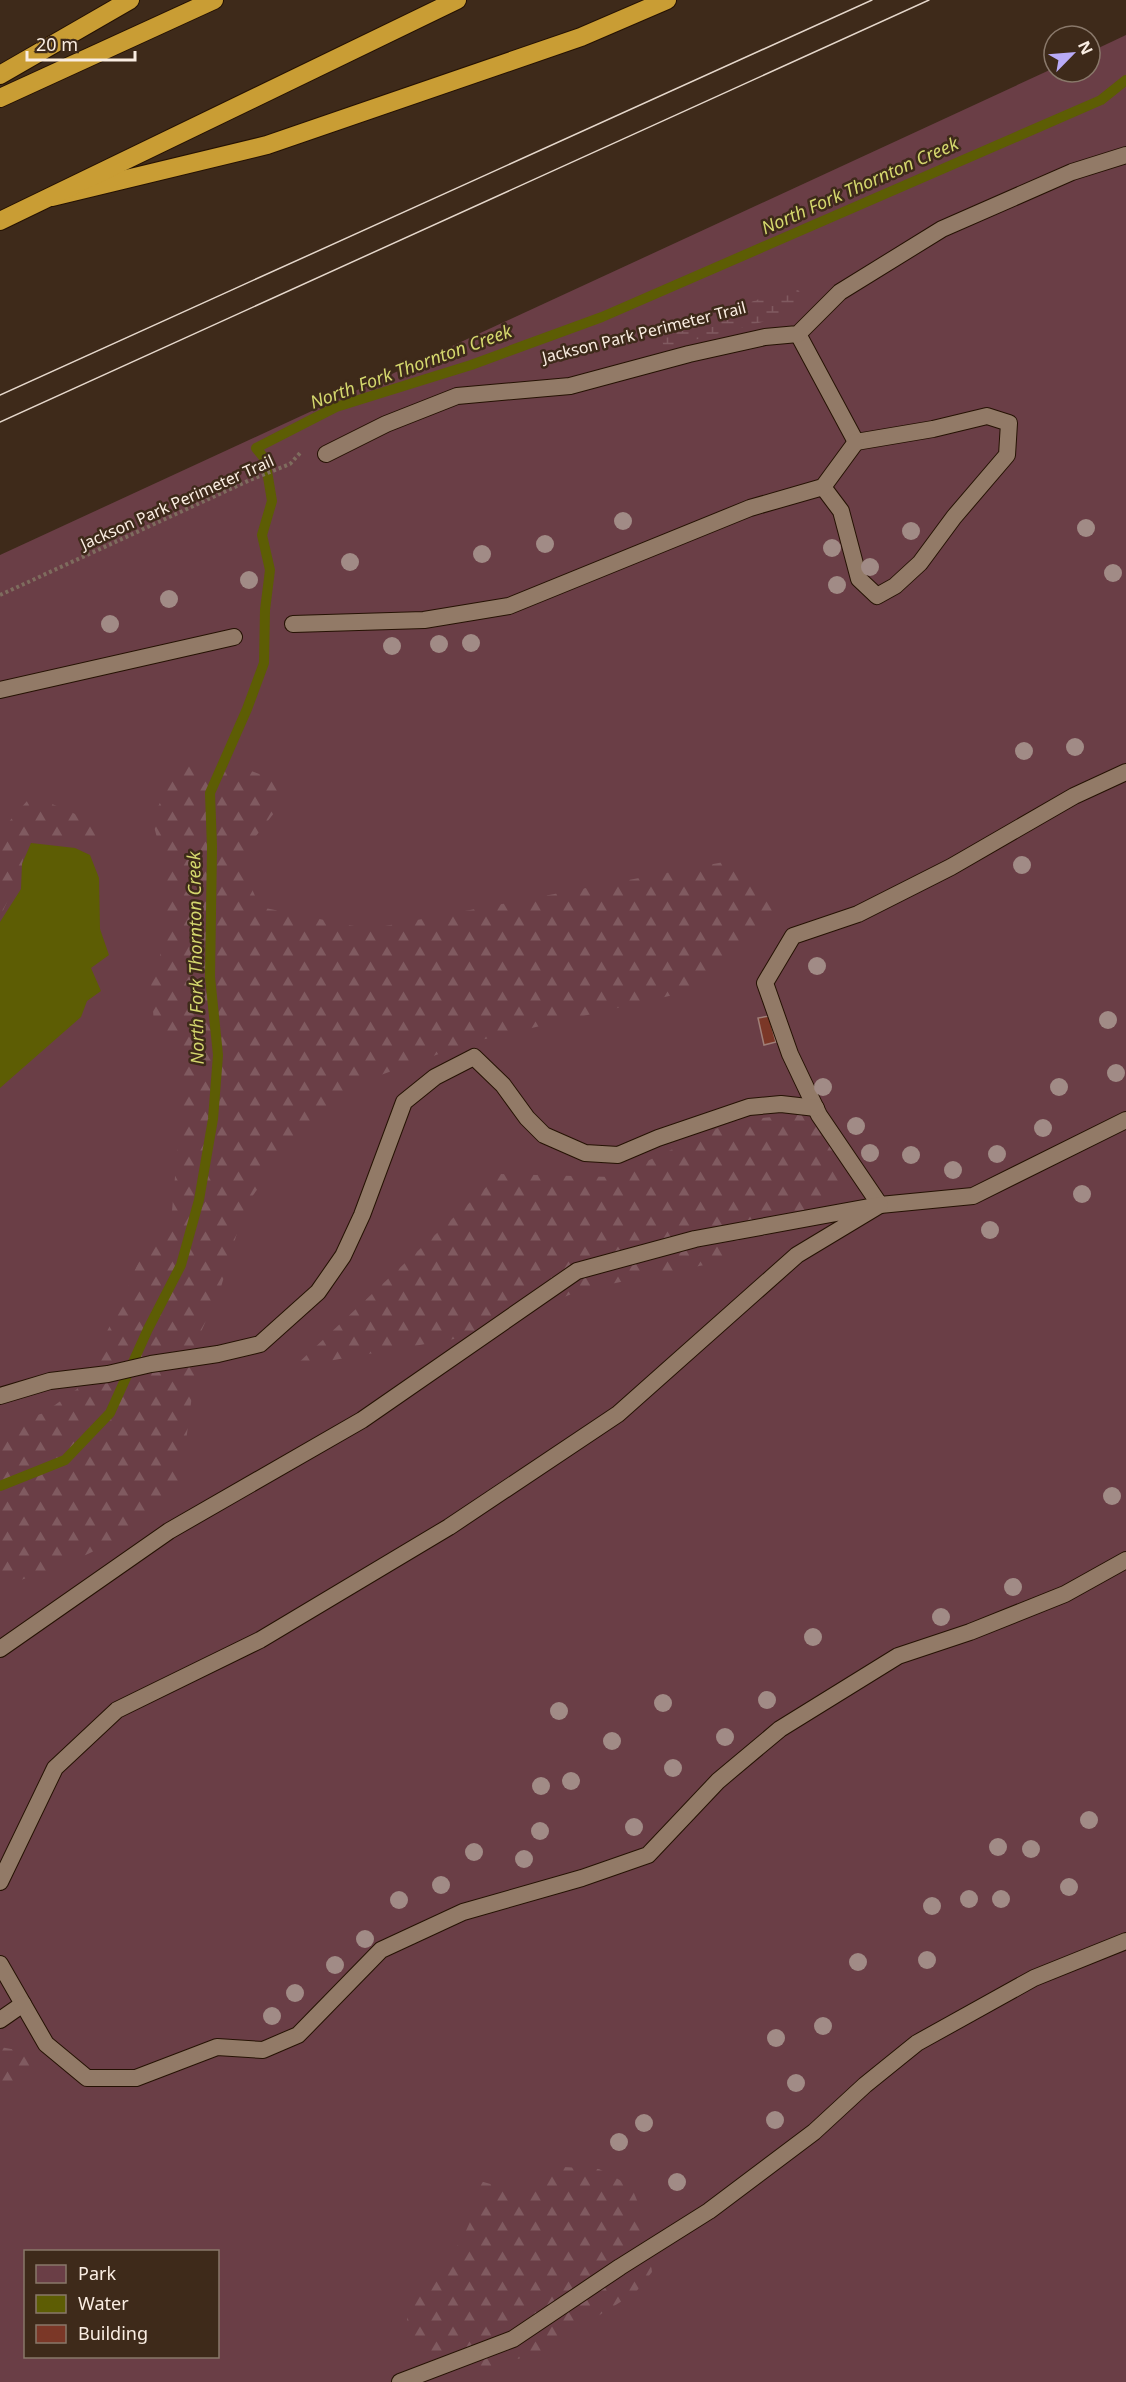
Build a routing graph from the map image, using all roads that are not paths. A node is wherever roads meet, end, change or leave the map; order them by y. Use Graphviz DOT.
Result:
graph roads {
  1 [pos="130,0"];
  2 [pos="214,0"];
  3 [pos="457,0"];
  4 [pos="667,0"];
  5 [pos="0,75"];
  6 [pos="0,98"];
  7 [pos="1126,155"];
  8 [pos="52,197"];
  9 [pos="0,221"];
  10 [pos="798,334"];
  11 [pos="856,442"];
  12 [pos="326,454"];
  13 [pos="823,487"];
  14 [pos="293,624"];
  15 [pos="234,637"];
  16 [pos="0,690"];
  17 [pos="1126,772"];
  18 [pos="816,1108"];
  19 [pos="1126,1120"];
  20 [pos="880,1205"];
  21 [pos="0,1396"];
  22 [pos="1126,1560"];
  23 [pos="0,1649"];
  24 [pos="0,1882"];
  25 [pos="1126,1941"];
  26 [pos="0,1964"];
  27 [pos="23,2004"];
  28 [pos="0,2019"];
  29 [pos="400,2382"];
  1 -- 5 [label="highway"];
  2 -- 6 [label="highway"];
  3 -- 8 [label="highway"];
  4 -- 8 [label="highway"];
  7 -- 10 [label="lane"];
  8 -- 9 [label="highway"];
  10 -- 11 [label="lane"];
  10 -- 12 [label="lane"];
  11 -- 13 [label="lane"];
  11 -- 13 [label="lane"];
  13 -- 14 [label="lane"];
  15 -- 16 [label="lane"];
  17 -- 18 [label="lane"];
  18 -- 20 [label="lane"];
  18 -- 21 [label="lane"];
  19 -- 20 [label="lane"];
  20 -- 23 [label="lane"];
  20 -- 24 [label="lane"];
  22 -- 27 [label="lane"];
  25 -- 29 [label="lane"];
  26 -- 27 [label="lane"];
  27 -- 28 [label="lane"];
}
